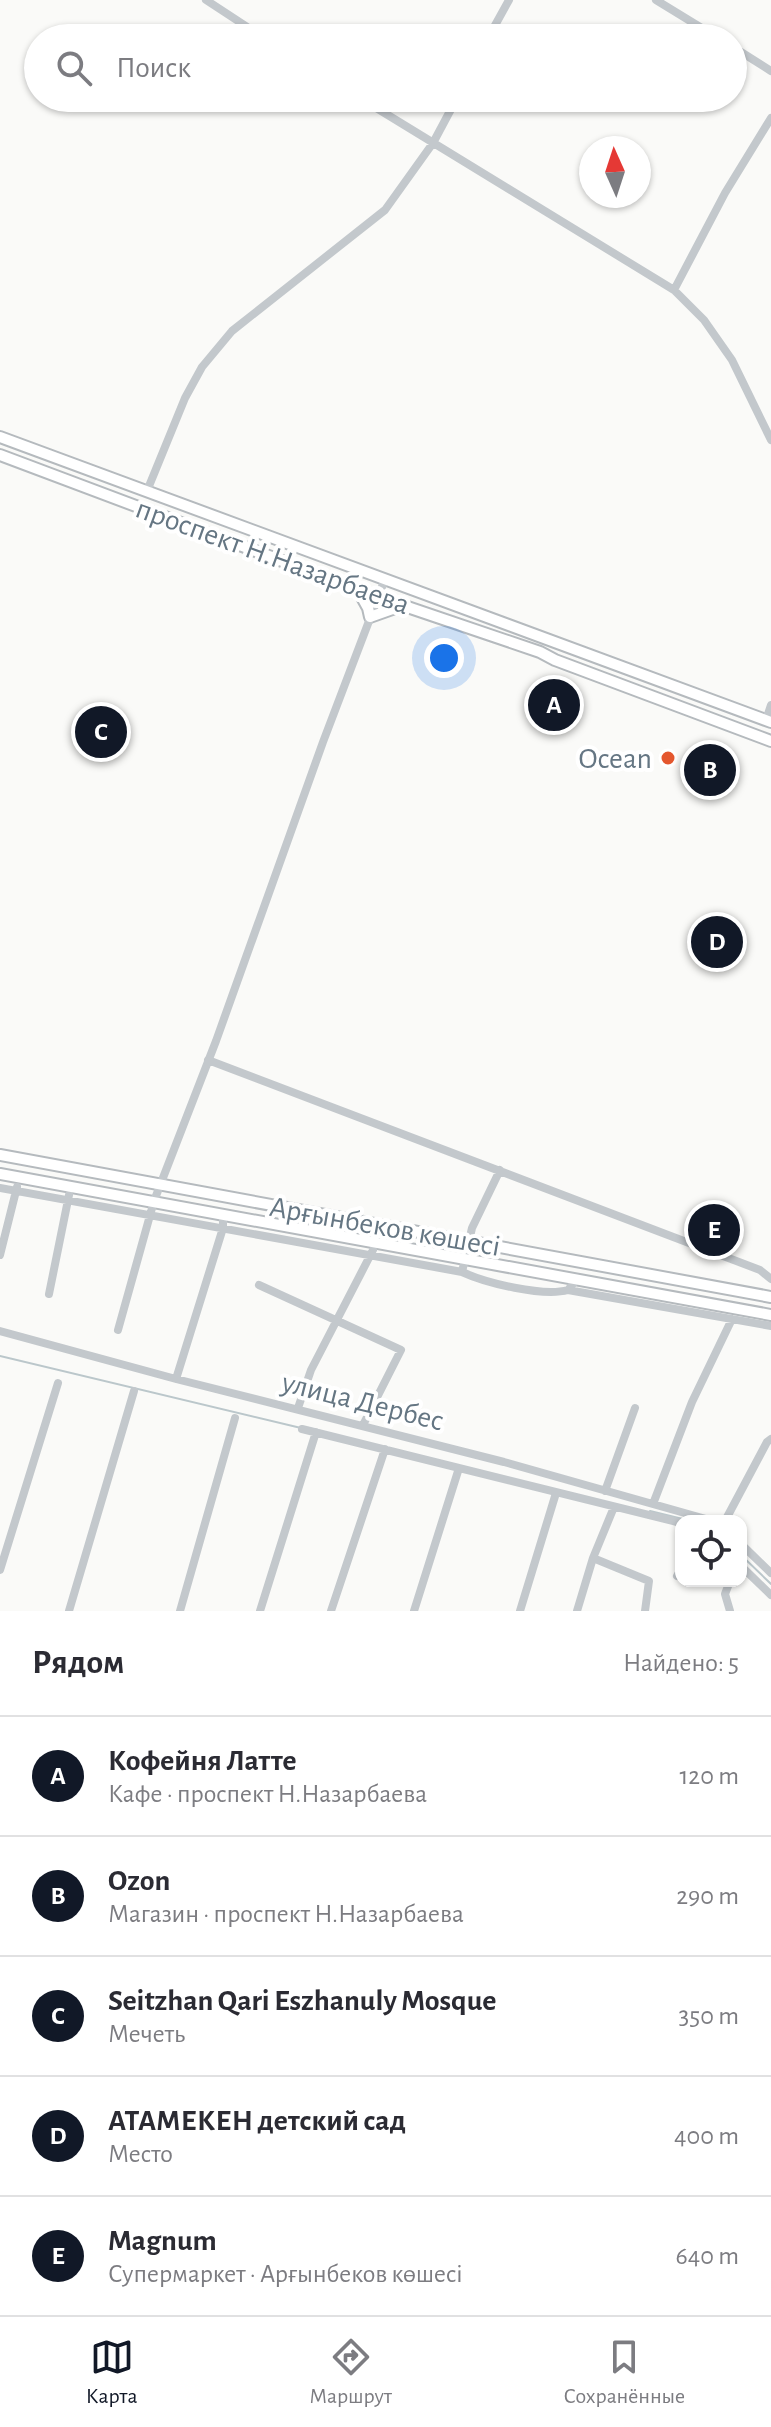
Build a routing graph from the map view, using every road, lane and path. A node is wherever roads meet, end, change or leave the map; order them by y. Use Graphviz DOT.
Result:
graph roads {
  1 [pos="206,0"];
  2 [pos="509,0"];
  3 [pos="656,0"];
  4 [pos="243,24"];
  5 [pos="496,24"];
  6 [pos="695,24"];
  7 [pos="747,56"];
  8 [pos="771,71"];
  9 [pos="383,112"];
  10 [pos="450,112"];
  11 [pos="771,118"];
  12 [pos="433,143"];
  13 [pos="674,290"];
  14 [pos="767,423"];
  15 [pos="0,437"];
  16 [pos="771,440"];
  17 [pos="0,455"];
  18 [pos="147,491"];
  19 [pos="385,579"];
  20 [pos="357,588"];
  21 [pos="378,597"];
  22 [pos="403,605"];
  23 [pos="370,617"];
  24 [pos="771,705"];
  25 [pos="768,721"];
  26 [pos="771,741"];
  27 [pos="208,1060"];
  28 [pos="0,1155"];
  29 [pos="500,1170"];
  30 [pos="0,1174"];
  31 [pos="20,1178"];
  32 [pos="160,1184"];
  33 [pos="71,1186"];
  34 [pos="0,1188"];
  35 [pos="16,1191"];
  36 [pos="68,1199"];
  37 [pos="154,1201"];
  38 [pos="150,1214"];
  39 [pos="223,1214"];
  40 [pos="223,1228"];
  41 [pos="374,1241"];
  42 [pos="469,1241"];
  43 [pos="372,1254"];
  44 [pos="0,1255"];
  45 [pos="464,1259"];
  46 [pos="462,1272"];
  47 [pos="577,1279"];
  48 [pos="771,1279"];
  49 [pos="259,1285"];
  50 [pos="568,1290"];
  51 [pos="49,1294"];
  52 [pos="771,1297"];
  53 [pos="771,1315"];
  54 [pos="732,1319"];
  55 [pos="337,1321"];
  56 [pos="771,1326"];
  57 [pos="118,1330"];
  58 [pos="0,1331"];
  59 [pos="176,1379"];
  60 [pos="58,1383"];
  61 [pos="134,1391"];
  62 [pos="298,1408"];
  63 [pos="635,1408"];
  64 [pos="235,1418"];
  65 [pos="363,1425"];
  66 [pos="302,1429"];
  67 [pos="316,1432"];
  68 [pos="770,1443"];
  69 [pos="385,1449"];
  70 [pos="459,1468"];
  71 [pos="605,1491"];
  72 [pos="556,1493"];
  73 [pos="653,1504"];
  74 [pos="614,1507"];
  75 [pos="692,1515"];
  76 [pos="728,1515"];
  77 [pos="675,1522"];
  78 [pos="747,1550"];
  79 [pos="593,1558"];
  80 [pos="0,1570"];
  81 [pos="747,1572"];
  82 [pos="771,1573"];
  83 [pos="728,1587"];
  84 [pos="771,1595"];
  85 [pos="69,1611"];
  86 [pos="180,1611"];
  87 [pos="260,1611"];
  88 [pos="331,1611"];
  89 [pos="414,1611"];
  90 [pos="520,1611"];
  91 [pos="577,1611"];
  92 [pos="645,1611"];
  93 [pos="730,1611"];
  1 -- 4 [label="street"];
  2 -- 5 [label="street"];
  3 -- 6 [label="street"];
  7 -- 8 [label="street"];
  9 -- 12 [label="street"];
  10 -- 12 [label="street"];
  11 -- 13 [label="street"];
  12 -- 13 [label="street"];
  12 -- 18 [label="street"];
  13 -- 14 [label="street"];
  14 -- 16 [label="street"];
  15 -- 18 [label="main road, проспект Н.Назарбаева"];
  17 -- 20 [label="main road, проспект Н.Назарбаева"];
  18 -- 19 [label="main road, проспект Н.Назарбаева"];
  19 -- 21 [label="street"];
  19 -- 25 [label="main road, проспект Н.Назарбаева"];
  20 -- 21 [label="main road, проспект Н.Назарбаева"];
  20 -- 23 [label="main road"];
  21 -- 22 [label="main road, проспект Н.Назарбаева"];
  21 -- 23 [label="street"];
  22 -- 23 [label="main road"];
  22 -- 26 [label="main road, проспект Н.Назарбаева"];
  23 -- 27 [label="street"];
  24 -- 25 [label="street"];
  27 -- 29 [label="street"];
  27 -- 32 [label="street"];
  28 -- 32 [label="main road, Арғынбеков көшесі"];
  29 -- 42 [label="street"];
  29 -- 48 [label="street"];
  30 -- 31 [label="main road, Арғынбеков көшесі"];
  31 -- 33 [label="main road, Арғынбеков көшесі"];
  31 -- 35 [label="street"];
  32 -- 37 [label="street"];
  32 -- 42 [label="main road, Арғынбеков көшесі"];
  33 -- 36 [label="street"];
  33 -- 37 [label="main road, Арғынбеков көшесі"];
  34 -- 35 [label="street"];
  35 -- 36 [label="street"];
  35 -- 44 [label="street"];
  36 -- 38 [label="street"];
  36 -- 51 [label="street"];
  37 -- 38 [label="street"];
  37 -- 39 [label="main road, Арғынбеков көшесі"];
  38 -- 40 [label="street"];
  38 -- 57 [label="street"];
  39 -- 40 [label="street"];
  39 -- 41 [label="main road, Арғынбеков көшесі"];
  40 -- 43 [label="street"];
  40 -- 59 [label="street"];
  41 -- 43 [label="street"];
  41 -- 45 [label="main road, Арғынбеков көшесі"];
  42 -- 45 [label="street"];
  42 -- 52 [label="main road, Арғынбеков көшесі"];
  43 -- 46 [label="street"];
  43 -- 55 [label="street"];
  45 -- 46 [label="street"];
  45 -- 47 [label="main road, Арғынбеков көшесі"];
  46 -- 50 [label="street"];
  47 -- 50 [label="street"];
  47 -- 53 [label="main road, Арғынбеков көшесі"];
  49 -- 55 [label="street"];
  50 -- 54 [label="street"];
  54 -- 56 [label="street"];
  54 -- 73 [label="street"];
  55 -- 62 [label="street"];
  55 -- 65 [label="street"];
  58 -- 59 [label="street, улица Дербес"];
  59 -- 62 [label="street, улица Дербес"];
  60 -- 80 [label="street"];
  61 -- 85 [label="street"];
  62 -- 65 [label="street, улица Дербес"];
  63 -- 71 [label="street"];
  64 -- 86 [label="street"];
  65 -- 71 [label="street, улица Дербес"];
  66 -- 67 [label="street, улица Дербес"];
  67 -- 69 [label="street, улица Дербес"];
  67 -- 87 [label="street"];
  68 -- 76 [label="street"];
  69 -- 70 [label="street, улица Дербес"];
  69 -- 88 [label="street"];
  70 -- 72 [label="street, улица Дербес"];
  70 -- 89 [label="street"];
  71 -- 73 [label="street, улица Дербес"];
  72 -- 74 [label="street, улица Дербес"];
  72 -- 90 [label="street"];
  73 -- 75 [label="street, улица Дербес"];
  74 -- 77 [label="street, улица Дербес"];
  74 -- 79 [label="street"];
  78 -- 82 [label="street"];
  79 -- 91 [label="street"];
  79 -- 92 [label="street"];
  81 -- 84 [label="street"];
  83 -- 93 [label="street"];
}
